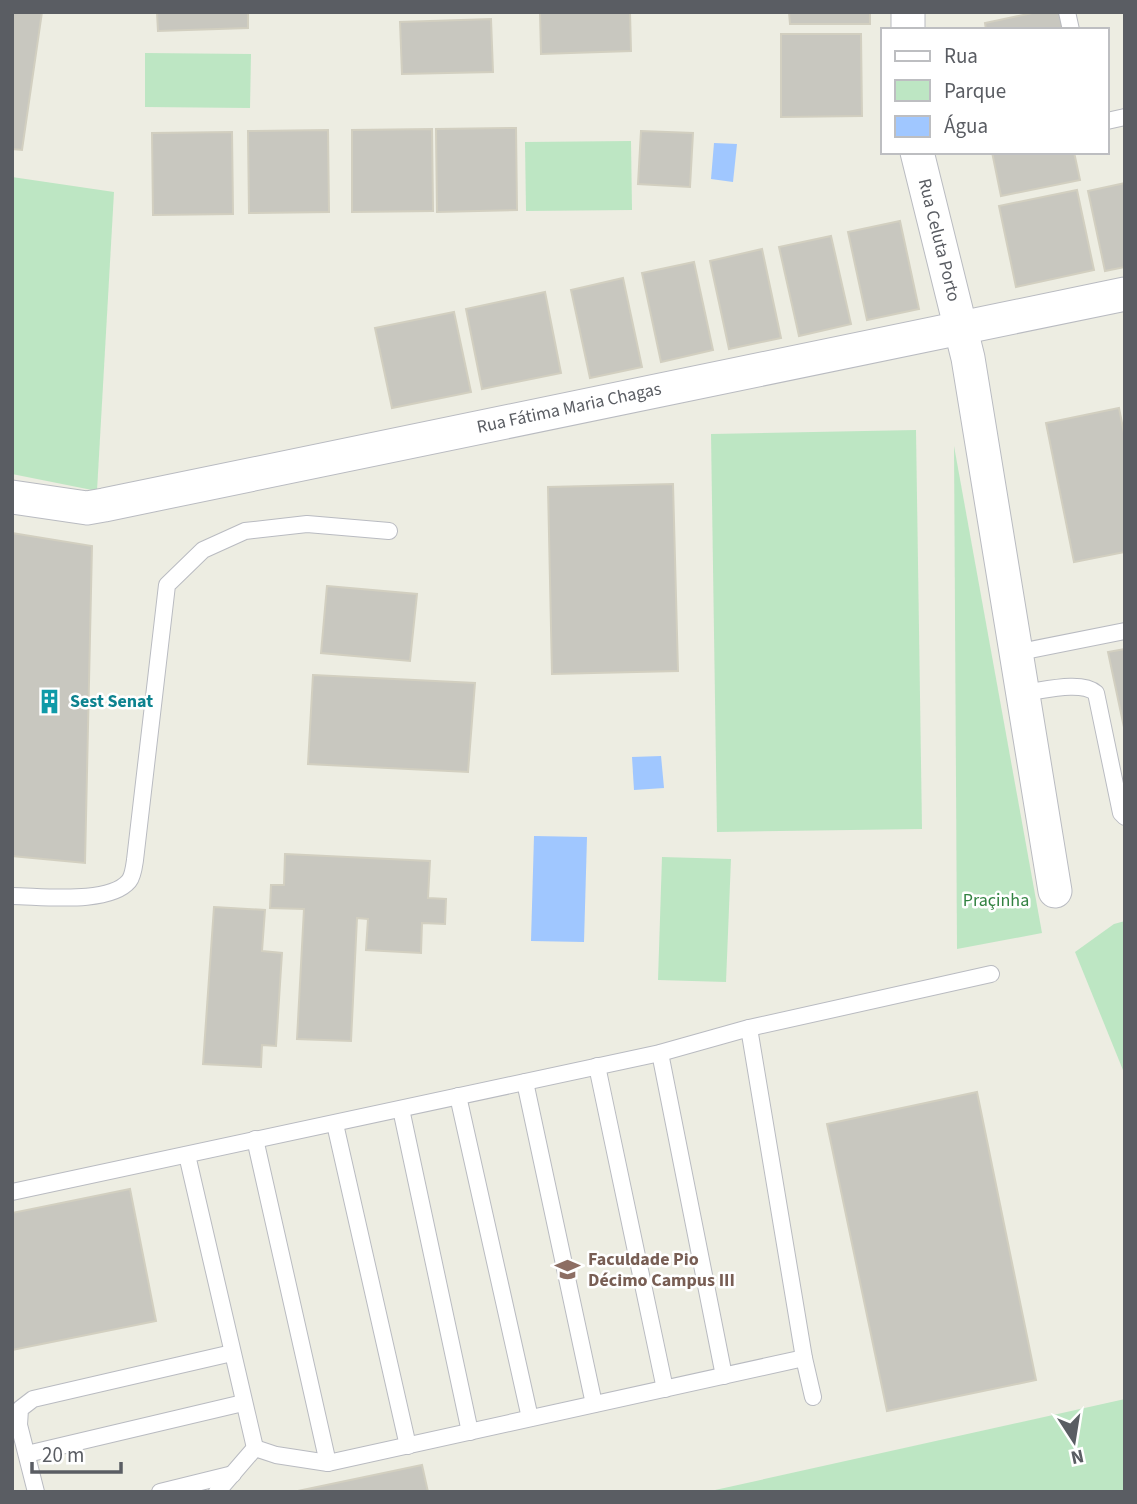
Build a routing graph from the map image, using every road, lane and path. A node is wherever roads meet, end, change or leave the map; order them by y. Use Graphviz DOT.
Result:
graph roads {
  1 [pos="918,154"];
  2 [pos="1125,294"];
  3 [pos="962,327"];
  4 [pos="12,497"];
  5 [pos="389,531"];
  6 [pos="1125,631"];
  7 [pos="1016,653"];
  8 [pos="1022,693"];
  9 [pos="1125,817"];
  10 [pos="1055,891"];
  11 [pos="12,896"];
  12 [pos="991,974"];
  13 [pos="749,1028"];
  14 [pos="660,1053"];
  15 [pos="597,1066"];
  16 [pos="525,1082"];
  17 [pos="458,1096"];
  18 [pos="401,1109"];
  19 [pos="335,1124"];
  20 [pos="255,1139"];
  21 [pos="187,1155"];
  22 [pos="12,1192"];
  23 [pos="232,1353"];
  24 [pos="804,1358"];
  25 [pos="724,1376"];
  26 [pos="665,1389"];
  27 [pos="813,1397"];
  28 [pos="243,1403"];
  29 [pos="594,1404"];
  30 [pos="530,1418"];
  31 [pos="470,1432"];
  32 [pos="408,1446"];
  33 [pos="255,1448"];
  34 [pos="27,1454"];
  35 [pos="328,1463"];
  36 [pos="234,1473"];
  37 [pos="36,1492"];
  38 [pos="160,1492"];
  39 [pos="217,1492"];
  1 -- 3 [label="street, Rua Celuta Porto"];
  2 -- 3 [label="street, Rua Fátima Maria Chagas"];
  3 -- 4 [label="street, Rua Fátima Maria Chagas"];
  3 -- 7 [label="street, Rua Celuta Porto"];
  5 -- 11 [label="lane"];
  6 -- 7 [label="lane"];
  7 -- 8 [label="street, Rua Celuta Porto"];
  8 -- 9 [label="lane"];
  8 -- 10 [label="street, Rua Celuta Porto"];
  12 -- 13 [label="lane"];
  13 -- 14 [label="lane"];
  13 -- 24 [label="lane"];
  14 -- 15 [label="lane"];
  14 -- 25 [label="lane"];
  15 -- 16 [label="lane"];
  15 -- 26 [label="lane"];
  16 -- 17 [label="lane"];
  16 -- 29 [label="lane"];
  17 -- 18 [label="lane"];
  17 -- 30 [label="lane"];
  18 -- 19 [label="lane"];
  18 -- 31 [label="lane"];
  19 -- 20 [label="lane"];
  19 -- 32 [label="lane"];
  20 -- 21 [label="lane"];
  20 -- 35 [label="lane"];
  21 -- 22 [label="lane"];
  21 -- 23 [label="lane"];
  23 -- 28 [label="lane"];
  23 -- 34 [label="lane"];
  24 -- 25 [label="lane"];
  24 -- 27 [label="lane"];
  25 -- 26 [label="lane"];
  26 -- 29 [label="lane"];
  28 -- 33 [label="lane"];
  28 -- 34 [label="lane"];
  29 -- 30 [label="lane"];
  30 -- 31 [label="lane"];
  31 -- 32 [label="lane"];
  32 -- 35 [label="lane"];
  33 -- 35 [label="lane"];
  33 -- 36 [label="lane"];
  34 -- 37 [label="lane"];
  36 -- 38 [label="lane"];
  36 -- 39 [label="lane"];
}
